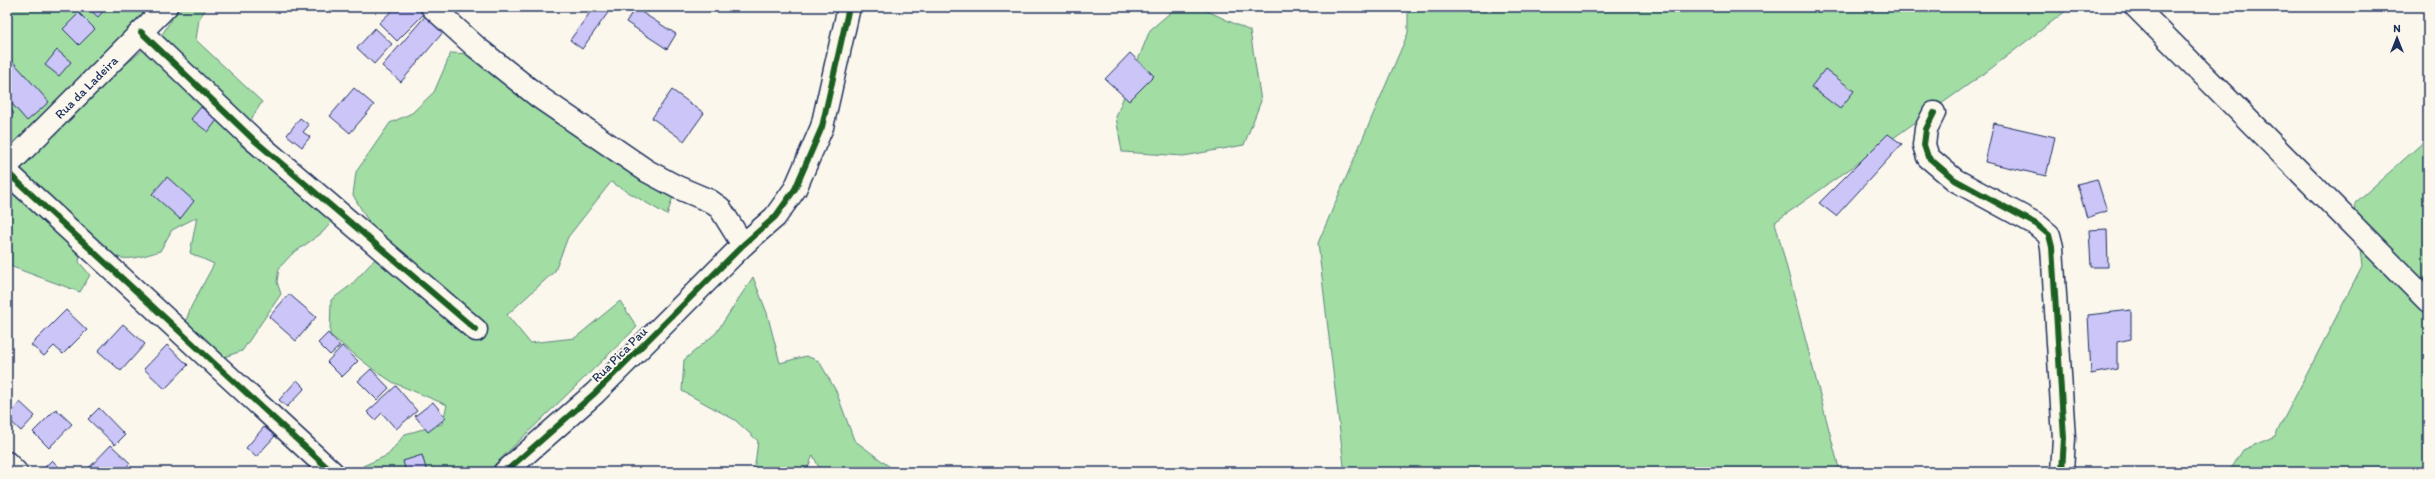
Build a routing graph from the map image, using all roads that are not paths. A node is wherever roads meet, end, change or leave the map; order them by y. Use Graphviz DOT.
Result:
graph roads {
  1 [pos="166,7"];
  2 [pos="432,7"];
  3 [pos="849,7"];
  4 [pos="2136,7"];
  5 [pos="141,32"];
  6 [pos="1934,113"];
  7 [pos="7,166"];
  8 [pos="7,172"];
  9 [pos="743,245"];
  10 [pos="2428,301"];
  11 [pos="476,330"];
  12 [pos="7,463"];
  13 [pos="16,472"];
  14 [pos="332,472"];
  15 [pos="505,472"];
  16 [pos="2062,472"];
  1 -- 5 [label="street, Rua da Ladeira"];
  2 -- 9 [label="street"];
  3 -- 9 [label="street, Rua Pica Pau"];
  4 -- 10 [label="street"];
  5 -- 7 [label="street, Rua da Ladeira"];
  5 -- 11 [label="street"];
  6 -- 16 [label="street"];
  8 -- 14 [label="street"];
  9 -- 15 [label="street, Rua Pica Pau"];
  12 -- 13 [label="street"];
}
